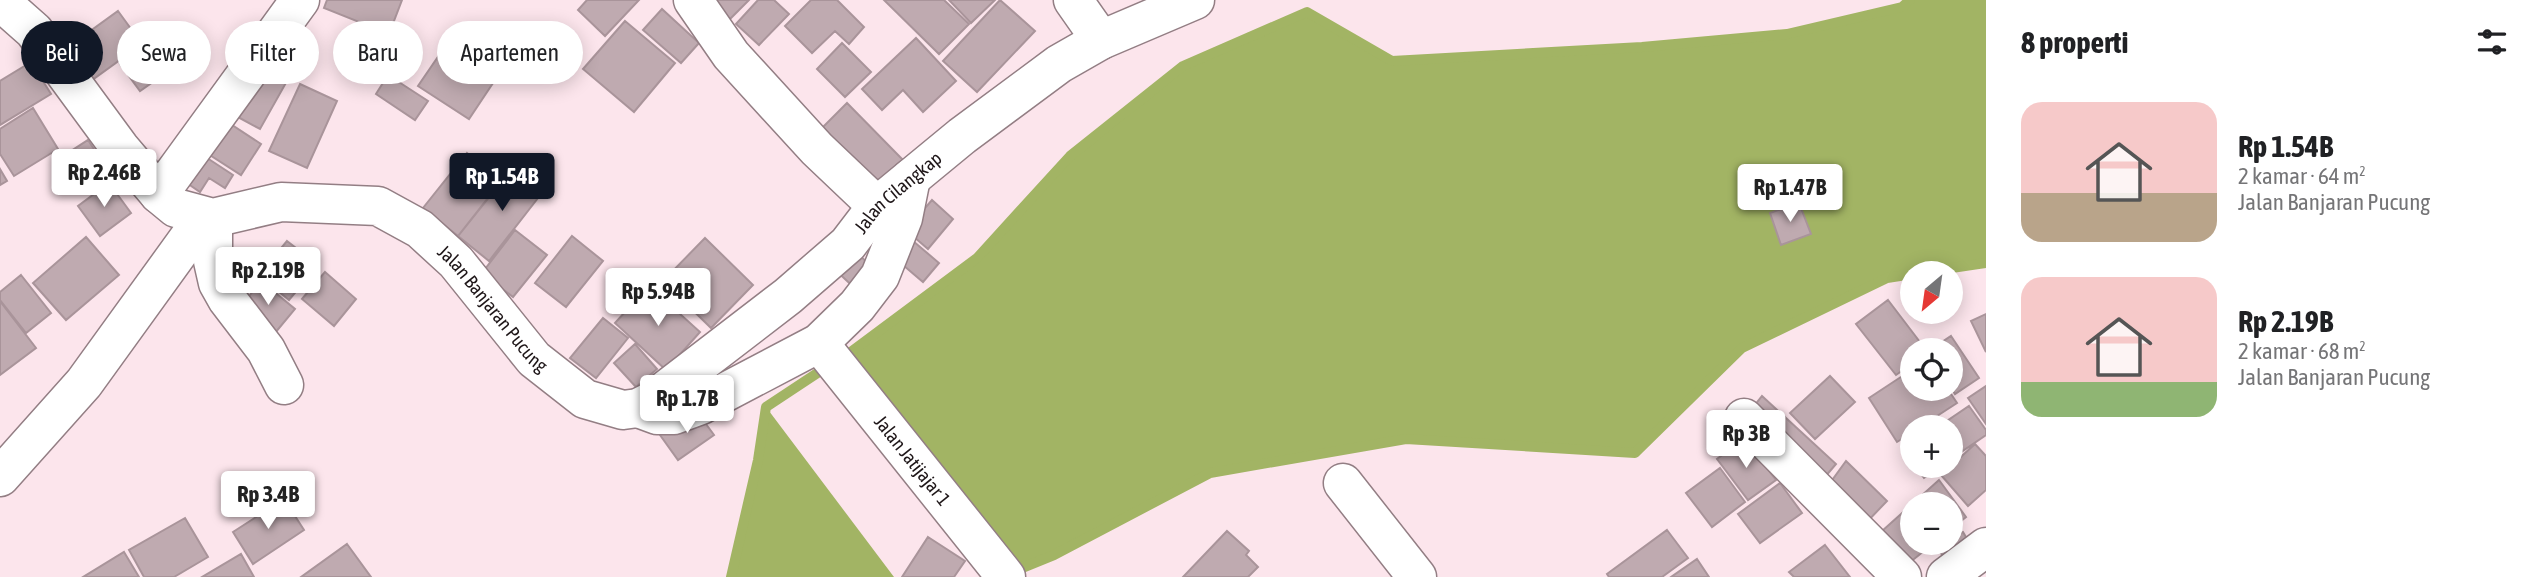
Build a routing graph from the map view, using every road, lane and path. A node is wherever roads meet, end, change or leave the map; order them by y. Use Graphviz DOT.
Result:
graph roads {
  1 [pos="300,0"];
  2 [pos="693,0"];
  3 [pos="1073,0"];
  4 [pos="1195,0"];
  5 [pos="0,1"];
  6 [pos="1101,40"];
  7 [pos="911,178"];
  8 [pos="159,194"];
  9 [pos="877,206"];
  10 [pos="208,217"];
  11 [pos="831,357"];
  12 [pos="284,385"];
  13 [pos="630,409"];
  14 [pos="1744,418"];
  15 [pos="0,477"];
  16 [pos="1343,483"];
  17 [pos="1986,547"];
  18 [pos="1006,577"];
  19 [pos="1417,577"];
  20 [pos="1902,577"];
  21 [pos="1946,577"];
  1 -- 8 [label="street"];
  2 -- 9 [label="street"];
  3 -- 6 [label="street"];
  4 -- 6 [label="street, Jalan Cilangkap"];
  5 -- 8 [label="street"];
  6 -- 7 [label="street, Jalan Cilangkap"];
  7 -- 9 [label="street, Jalan Cilangkap"];
  7 -- 11 [label="street, Jalan Banjaran Pucung"];
  8 -- 10 [label="street"];
  9 -- 13 [label="street, Jalan Cilangkap"];
  10 -- 12 [label="street"];
  10 -- 13 [label="street, Jalan Banjaran Pucung"];
  10 -- 15 [label="street"];
  11 -- 13 [label="street, Jalan Banjaran Pucung"];
  11 -- 18 [label="street, Jalan Jatijajar 1"];
  14 -- 20 [label="street"];
  16 -- 19 [label="street"];
  17 -- 21 [label="street"];
}
